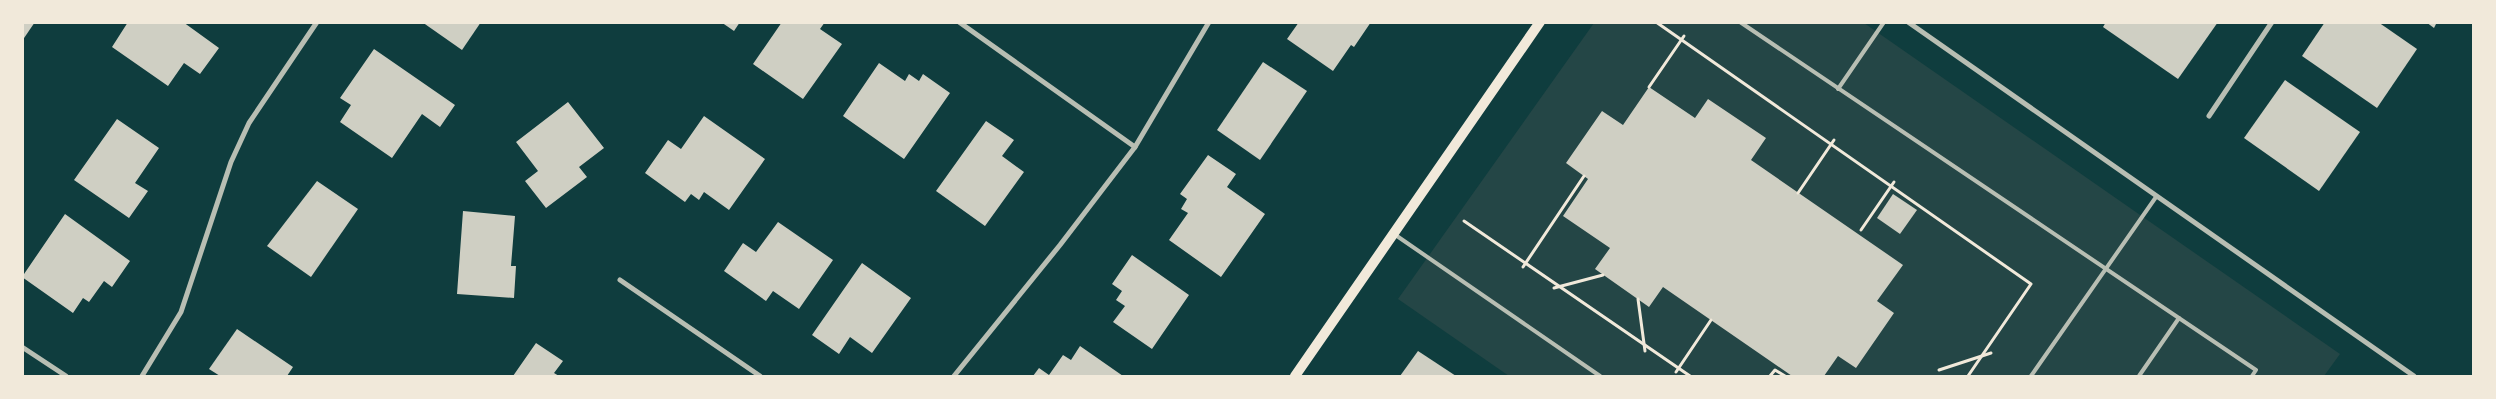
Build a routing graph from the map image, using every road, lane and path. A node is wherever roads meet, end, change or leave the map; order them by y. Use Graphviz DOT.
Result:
graph roads {
  1 [pos="317,22"];
  2 [pos="959,22"];
  3 [pos="1209,22"];
  4 [pos="1540,22"];
  5 [pos="1656,22"];
  6 [pos="1740,22"];
  7 [pos="1884,22"];
  8 [pos="1908,22"];
  9 [pos="2272,22"];
  10 [pos="1683,38"];
  11 [pos="1649,87"];
  12 [pos="1838,88"];
  13 [pos="2208,116"];
  14 [pos="1834,140"];
  15 [pos="1831,145"];
  16 [pos="1135,147"];
  17 [pos="1584,176"];
  18 [pos="1894,182"];
  19 [pos="1891,186"];
  20 [pos="1798,193"];
  21 [pos="2156,196"];
  22 [pos="1464,221"];
  23 [pos="1861,230"];
  24 [pos="1394,234"];
  25 [pos="1525,265"];
  26 [pos="2106,269"];
  27 [pos="1603,275"];
  28 [pos="620,280"];
  29 [pos="1559,287"];
  30 [pos="1554,288"];
  31 [pos="1638,299"];
  32 [pos="2179,318"];
  33 [pos="1711,320"];
  34 [pos="1644,345"];
  35 [pos="22,347"];
  36 [pos="1645,351"];
  37 [pos="1991,353"];
  38 [pos="1982,356"];
  39 [pos="1677,370"];
  40 [pos="1938,370"];
  41 [pos="66,376"];
  42 [pos="142,376"];
  43 [pos="760,376"];
  44 [pos="954,376"];
  45 [pos="1295,376"];
  46 [pos="1600,376"];
  47 [pos="1690,376"];
  48 [pos="1770,376"];
  49 [pos="1784,376"];
  50 [pos="1968,376"];
  51 [pos="2032,376"];
  52 [pos="2139,376"];
  53 [pos="2252,376"];
  54 [pos="2414,376"];
  1 -- 42 [label="street"];
  2 -- 16 [label="street"];
  3 -- 16 [label="street"];
  4 -- 24 [label="main road"];
  5 -- 10 [label="path"];
  6 -- 12 [label="lane"];
  7 -- 12 [label="lane"];
  8 -- 21 [label="street"];
  9 -- 13 [label="street"];
  10 -- 11 [label="path"];
  10 -- 15 [label="path"];
  12 -- 26 [label="lane"];
  14 -- 15 [label="path"];
  15 -- 19 [label="path"];
  15 -- 20 [label="path"];
  16 -- 44 [label="street"];
  17 -- 25 [label="path"];
  18 -- 19 [label="path"];
  19 -- 23 [label="path"];
  19 -- 38 [label="path"];
  21 -- 26 [label="lane"];
  21 -- 54 [label="street"];
  22 -- 25 [label="path"];
  24 -- 45 [label="main road"];
  24 -- 46 [label="lane"];
  25 -- 29 [label="path"];
  26 -- 32 [label="lane"];
  26 -- 51 [label="lane"];
  27 -- 29 [label="path"];
  28 -- 43 [label="street"];
  29 -- 30 [label="path"];
  29 -- 34 [label="path"];
  31 -- 34 [label="path"];
  32 -- 52 [label="lane"];
  32 -- 53 [label="lane"];
  33 -- 39 [label="path"];
  34 -- 36 [label="path"];
  34 -- 39 [label="path"];
  35 -- 41 [label="street"];
  37 -- 38 [label="path"];
  38 -- 40 [label="path"];
  38 -- 50 [label="path"];
  39 -- 47 [label="path"];
  48 -- 49 [label="path"];
}
